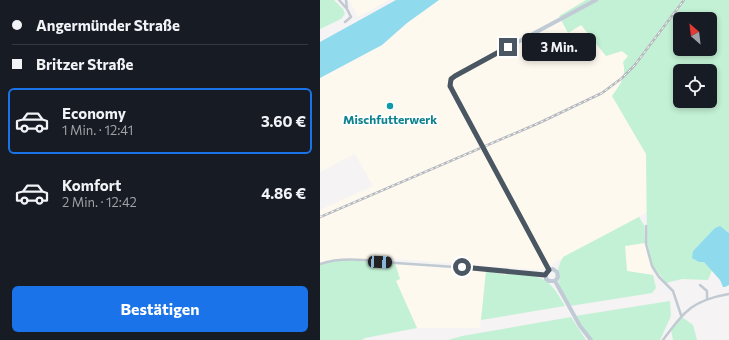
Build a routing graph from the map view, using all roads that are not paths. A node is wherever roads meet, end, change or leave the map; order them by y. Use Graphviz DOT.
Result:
graph roads {
  1 [pos="339,0"];
  2 [pos="346,0"];
  3 [pos="596,0"];
  4 [pos="341,4"];
  5 [pos="347,9"];
  6 [pos="345,22"];
  7 [pos="646,226"];
  8 [pos="320,264"];
  9 [pos="549,270"];
  10 [pos="545,275"];
  11 [pos="555,281"];
  12 [pos="700,285"];
  13 [pos="729,294"];
  14 [pos="707,299"];
  15 [pos="681,315"];
  16 [pos="591,340"];
  17 [pos="663,340"];
  1 -- 4 [label="street"];
  2 -- 4 [label="street"];
  2 -- 5 [label="street"];
  3 -- 9 [label="main road"];
  4 -- 5 [label="street"];
  5 -- 6 [label="street"];
  7 -- 15 [label="street"];
  8 -- 10 [label="street"];
  9 -- 10 [label="main road"];
  9 -- 11 [label="main road"];
  10 -- 11 [label="main road"];
  11 -- 16 [label="main road"];
  12 -- 14 [label="street"];
  13 -- 14 [label="street"];
  14 -- 15 [label="street"];
  15 -- 17 [label="street"];
}
